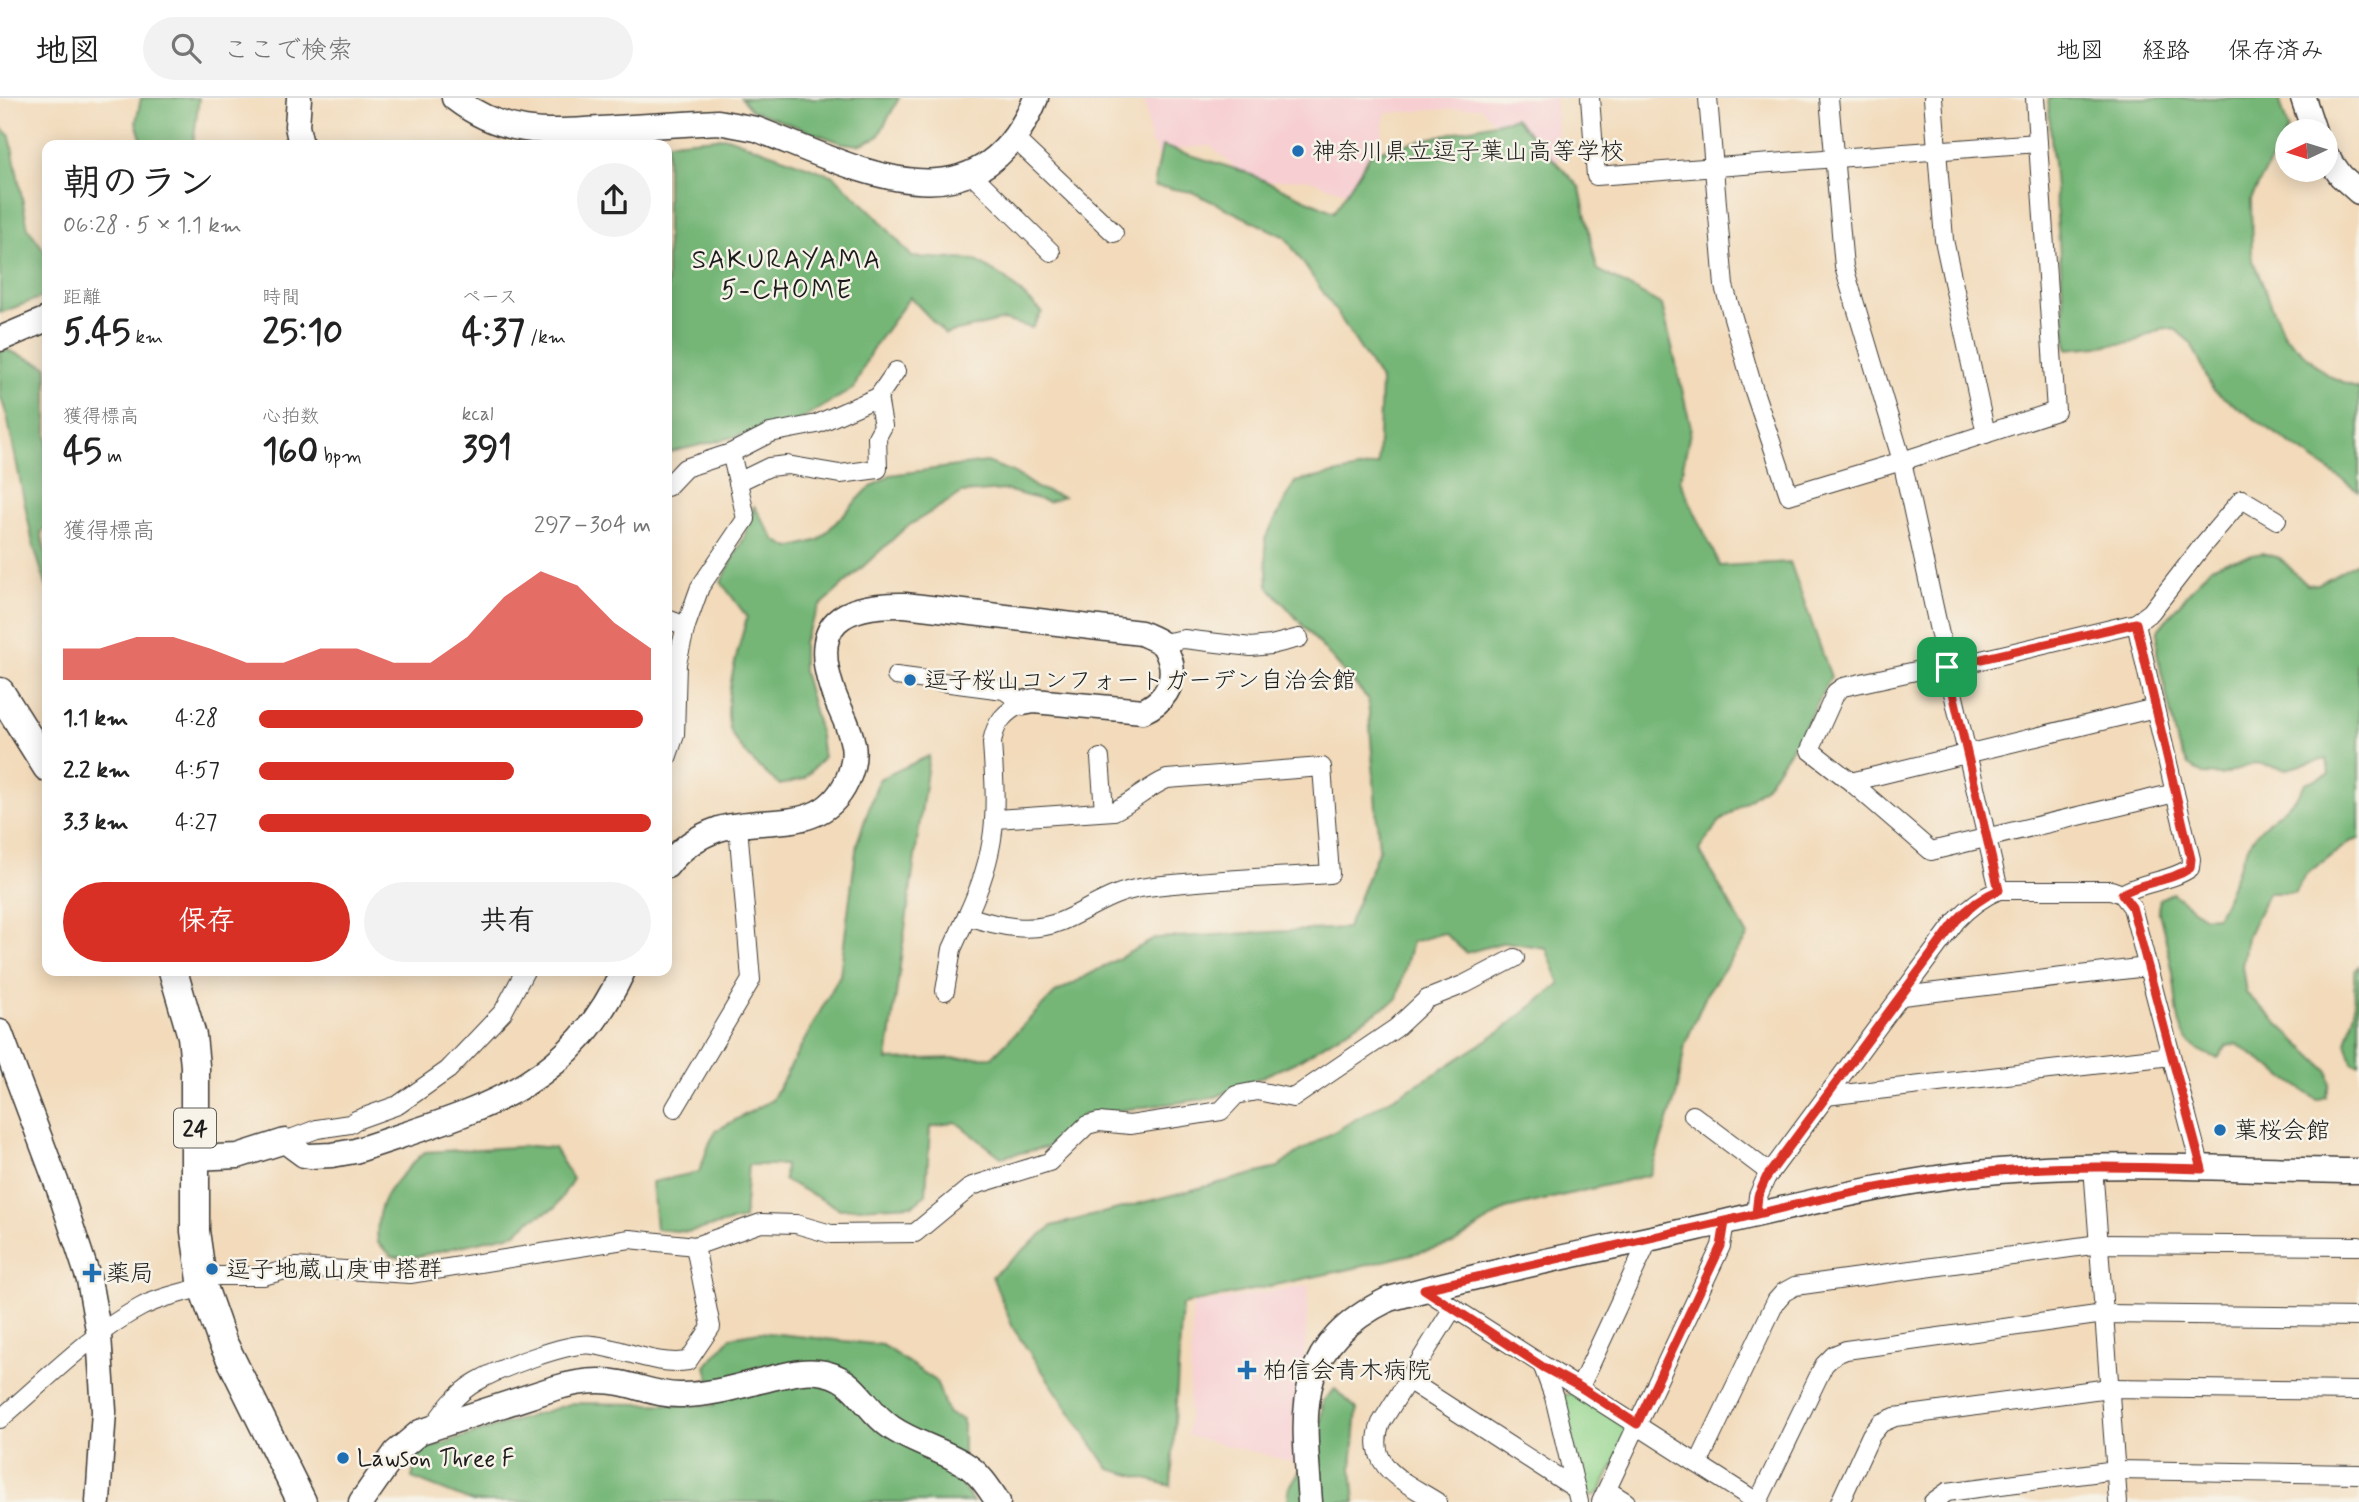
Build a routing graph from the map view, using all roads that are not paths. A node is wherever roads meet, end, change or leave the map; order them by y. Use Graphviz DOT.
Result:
graph roads {
  1 [pos="299,98"];
  2 [pos="454,98"];
  3 [pos="1036,98"];
  4 [pos="1590,98"];
  5 [pos="1709,98"];
  6 [pos="1829,98"];
  7 [pos="1933,98"];
  8 [pos="2035,98"];
  9 [pos="2303,98"];
  10 [pos="2310,119"];
  11 [pos="1015,139"];
  12 [pos="300,140"];
  13 [pos="2038,143"];
  14 [pos="1937,150"];
  15 [pos="1833,158"];
  16 [pos="1713,167"];
  17 [pos="970,172"];
  18 [pos="2338,172"];
  19 [pos="2359,192"];
  20 [pos="1114,233"];
  21 [pos="1051,252"];
  22 [pos="42,321"];
  23 [pos="0,339"];
  24 [pos="896,371"];
  25 [pos="878,397"];
  26 [pos="1986,435"];
  27 [pos="731,453"];
  28 [pos="1902,461"];
  29 [pos="672,482"];
  30 [pos="738,482"];
  31 [pos="2277,520"];
  32 [pos="672,621"];
  33 [pos="2136,623"];
  34 [pos="686,626"];
  35 [pos="1299,638"];
  36 [pos="1162,643"];
  37 [pos="1947,667"];
  38 [pos="896,676"];
  39 [pos="0,692"];
  40 [pos="1023,703"];
  41 [pos="2155,708"];
  42 [pos="672,744"];
  43 [pos="1967,753"];
  44 [pos="42,758"];
  45 [pos="1100,758"];
  46 [pos="1851,782"];
  47 [pos="2175,793"];
  48 [pos="1104,811"];
  49 [pos="996,820"];
  50 [pos="738,826"];
  51 [pos="1988,836"];
  52 [pos="672,860"];
  53 [pos="1999,890"];
  54 [pos="2122,894"];
  55 [pos="968,916"];
  56 [pos="1515,958"];
  57 [pos="2147,967"];
  58 [pos="174,976"];
  59 [pos="522,976"];
  60 [pos="621,976"];
  61 [pos="946,991"];
  62 [pos="1902,996"];
  63 [pos="0,1032"];
  64 [pos="2171,1056"];
  65 [pos="8,1079"];
  66 [pos="1826,1096"];
  67 [pos="675,1108"];
  68 [pos="1693,1115"];
  69 [pos="285,1141"];
  70 [pos="195,1158"];
  71 [pos="2093,1166"];
  72 [pos="2202,1169"];
  73 [pos="2359,1171"];
  74 [pos="1770,1173"];
  75 [pos="1756,1214"];
  76 [pos="1725,1222"];
  77 [pos="1649,1239"];
  78 [pos="2099,1244"];
  79 [pos="695,1246"];
  80 [pos="2359,1246"];
  81 [pos="202,1281"];
  82 [pos="1424,1289"];
  83 [pos="1453,1308"];
  84 [pos="2104,1314"];
  85 [pos="2359,1317"];
  86 [pos="99,1335"];
  87 [pos="1543,1367"];
  88 [pos="1408,1380"];
  89 [pos="1580,1387"];
  90 [pos="2109,1388"];
  91 [pos="2359,1391"];
  92 [pos="0,1419"];
  93 [pos="1637,1424"];
  94 [pos="432,1428"];
  95 [pos="1698,1464"];
  96 [pos="2116,1470"];
  97 [pos="2359,1474"];
  98 [pos="1577,1495"];
  99 [pos="1604,1496"];
  100 [pos="98,1502"];
  101 [pos="303,1502"];
  102 [pos="361,1502"];
  103 [pos="998,1502"];
  104 [pos="1310,1502"];
  105 [pos="1437,1502"];
  106 [pos="1626,1502"];
  107 [pos="1757,1502"];
  108 [pos="1840,1502"];
  109 [pos="1933,1502"];
  110 [pos="2118,1502"];
  1 -- 12 [label="street"];
  2 -- 17 [label="street"];
  3 -- 11 [label="street"];
  4 -- 16 [label="street"];
  5 -- 16 [label="street"];
  6 -- 15 [label="street"];
  7 -- 14 [label="street"];
  8 -- 13 [label="street"];
  9 -- 10 [label="street"];
  11 -- 17 [label="street"];
  11 -- 20 [label="street"];
  13 -- 14 [label="street"];
  13 -- 26 [label="street"];
  14 -- 15 [label="street"];
  14 -- 26 [label="street"];
  15 -- 16 [label="street"];
  15 -- 28 [label="street"];
  16 -- 28 [label="street"];
  17 -- 21 [label="street"];
  18 -- 19 [label="street"];
  22 -- 23 [label="street"];
  24 -- 25 [label="street"];
  25 -- 27 [label="street"];
  25 -- 30 [label="street"];
  26 -- 28 [label="street"];
  27 -- 29 [label="street"];
  27 -- 30 [label="street"];
  28 -- 37 [label="street"];
  30 -- 34 [label="street"];
  31 -- 33 [label="street"];
  32 -- 34 [label="street"];
  33 -- 37 [label="street"];
  33 -- 41 [label="street"];
  34 -- 42 [label="street"];
  35 -- 36 [label="street"];
  36 -- 40 [label="street"];
  36 -- 50 [label="street"];
  37 -- 43 [label="street"];
  37 -- 46 [label="street"];
  38 -- 40 [label="street"];
  39 -- 44 [label="main road"];
  40 -- 49 [label="street"];
  41 -- 43 [label="street"];
  41 -- 47 [label="street"];
  43 -- 46 [label="street"];
  43 -- 51 [label="street"];
  45 -- 48 [label="street"];
  46 -- 51 [label="street"];
  47 -- 51 [label="street"];
  47 -- 54 [label="street"];
  48 -- 49 [label="street"];
  48 -- 55 [label="street"];
  49 -- 55 [label="street"];
  50 -- 52 [label="street"];
  50 -- 67 [label="street"];
  51 -- 53 [label="street"];
  53 -- 54 [label="street"];
  53 -- 62 [label="street"];
  54 -- 57 [label="street"];
  55 -- 61 [label="street"];
  56 -- 79 [label="street"];
  57 -- 62 [label="street"];
  57 -- 64 [label="street"];
  58 -- 70 [label="main road, 24"];
  59 -- 69 [label="street"];
  60 -- 69 [label="street"];
  62 -- 66 [label="street"];
  63 -- 65 [label="street"];
  64 -- 66 [label="street"];
  64 -- 72 [label="street"];
  65 -- 86 [label="street"];
  66 -- 74 [label="street"];
  68 -- 74 [label="street"];
  69 -- 70 [label="street"];
  70 -- 81 [label="main road, 24"];
  71 -- 72 [label="street"];
  71 -- 75 [label="street"];
  71 -- 78 [label="street"];
  72 -- 73 [label="street"];
  74 -- 75 [label="street"];
  75 -- 76 [label="street"];
  76 -- 77 [label="street"];
  76 -- 93 [label="street"];
  77 -- 82 [label="street"];
  77 -- 89 [label="street"];
  78 -- 80 [label="street"];
  78 -- 84 [label="street"];
  78 -- 95 [label="street"];
  79 -- 81 [label="street"];
  79 -- 94 [label="street"];
  81 -- 86 [label="street"];
  81 -- 101 [label="main road, 24"];
  82 -- 83 [label="street"];
  82 -- 104 [label="street"];
  83 -- 87 [label="street"];
  83 -- 88 [label="street"];
  84 -- 85 [label="street"];
  84 -- 90 [label="street"];
  84 -- 107 [label="street"];
  86 -- 92 [label="street"];
  86 -- 100 [label="street"];
  87 -- 89 [label="street"];
  87 -- 98 [label="street"];
  88 -- 98 [label="street"];
  88 -- 105 [label="street"];
  89 -- 93 [label="street"];
  90 -- 91 [label="street"];
  90 -- 96 [label="street"];
  90 -- 108 [label="street"];
  93 -- 95 [label="street"];
  93 -- 99 [label="street"];
  94 -- 102 [label="street"];
  94 -- 103 [label="street"];
  95 -- 107 [label="street"];
  96 -- 97 [label="street"];
  96 -- 109 [label="street"];
  96 -- 110 [label="street"];
  99 -- 106 [label="street"];
}
